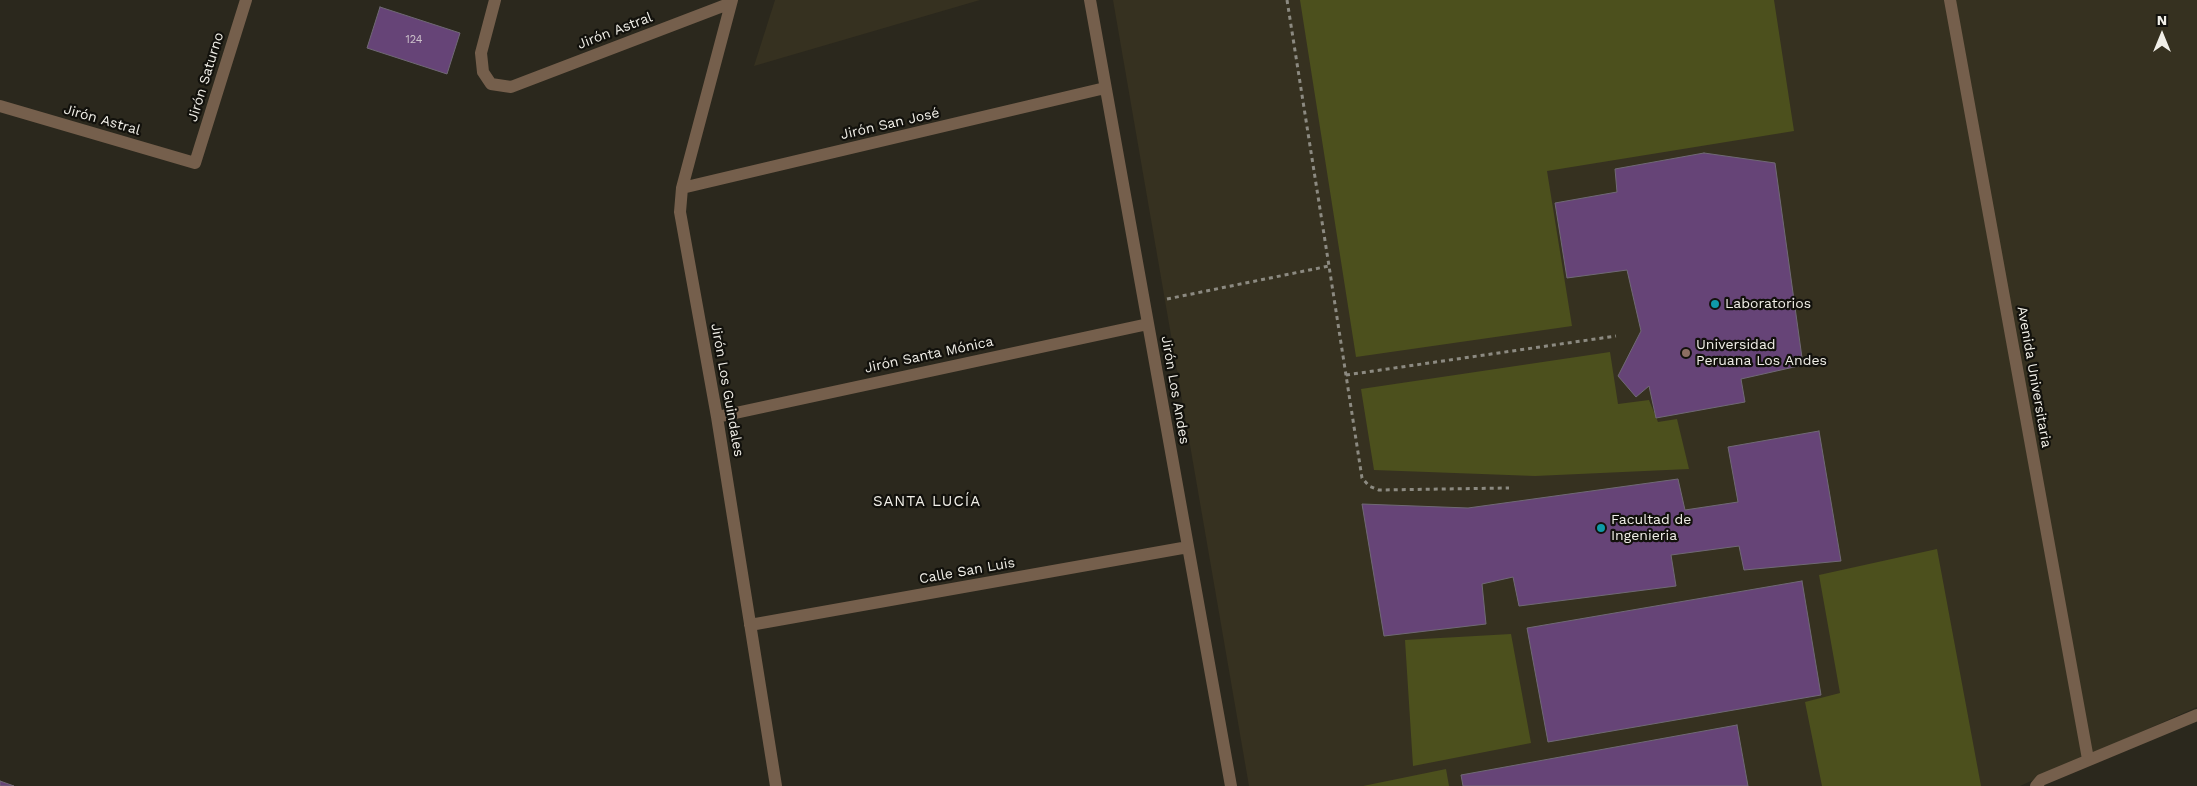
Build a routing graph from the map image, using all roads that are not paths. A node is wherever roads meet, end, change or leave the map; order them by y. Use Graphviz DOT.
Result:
graph roads {
  1 [pos="246,0"];
  2 [pos="495,0"];
  3 [pos="1090,0"];
  4 [pos="1950,0"];
  5 [pos="732,2"];
  6 [pos="1105,88"];
  7 [pos="0,106"];
  8 [pos="195,163"];
  9 [pos="682,188"];
  10 [pos="1148,324"];
  11 [pos="717,416"];
  12 [pos="1188,547"];
  13 [pos="750,625"];
  14 [pos="2197,715"];
  15 [pos="2088,759"];
  16 [pos="776,786"];
  17 [pos="1231,786"];
  18 [pos="2036,786"];
  1 -- 8 [label="street, Jirón Saturno"];
  2 -- 5 [label="street, Jirón Astral"];
  3 -- 6 [label="street, Jirón Los Andes"];
  4 -- 15 [label="street, Avenida Universitaria"];
  5 -- 9 [label="street, Jirón Los Guindales"];
  6 -- 9 [label="street, Jirón San José"];
  6 -- 10 [label="street, Jirón Los Andes"];
  7 -- 8 [label="street, Jirón Astral"];
  9 -- 11 [label="street, Jirón Los Guindales"];
  10 -- 11 [label="street, Jirón Santa Mónica"];
  10 -- 12 [label="street, Jirón Los Andes"];
  11 -- 13 [label="street, Jirón Los Guindales"];
  12 -- 13 [label="street, Calle San Luis"];
  12 -- 17 [label="street, Jirón Los Andes"];
  13 -- 16 [label="street, Jirón Los Guindales"];
  14 -- 15 [label="street"];
  15 -- 18 [label="street"];
}
